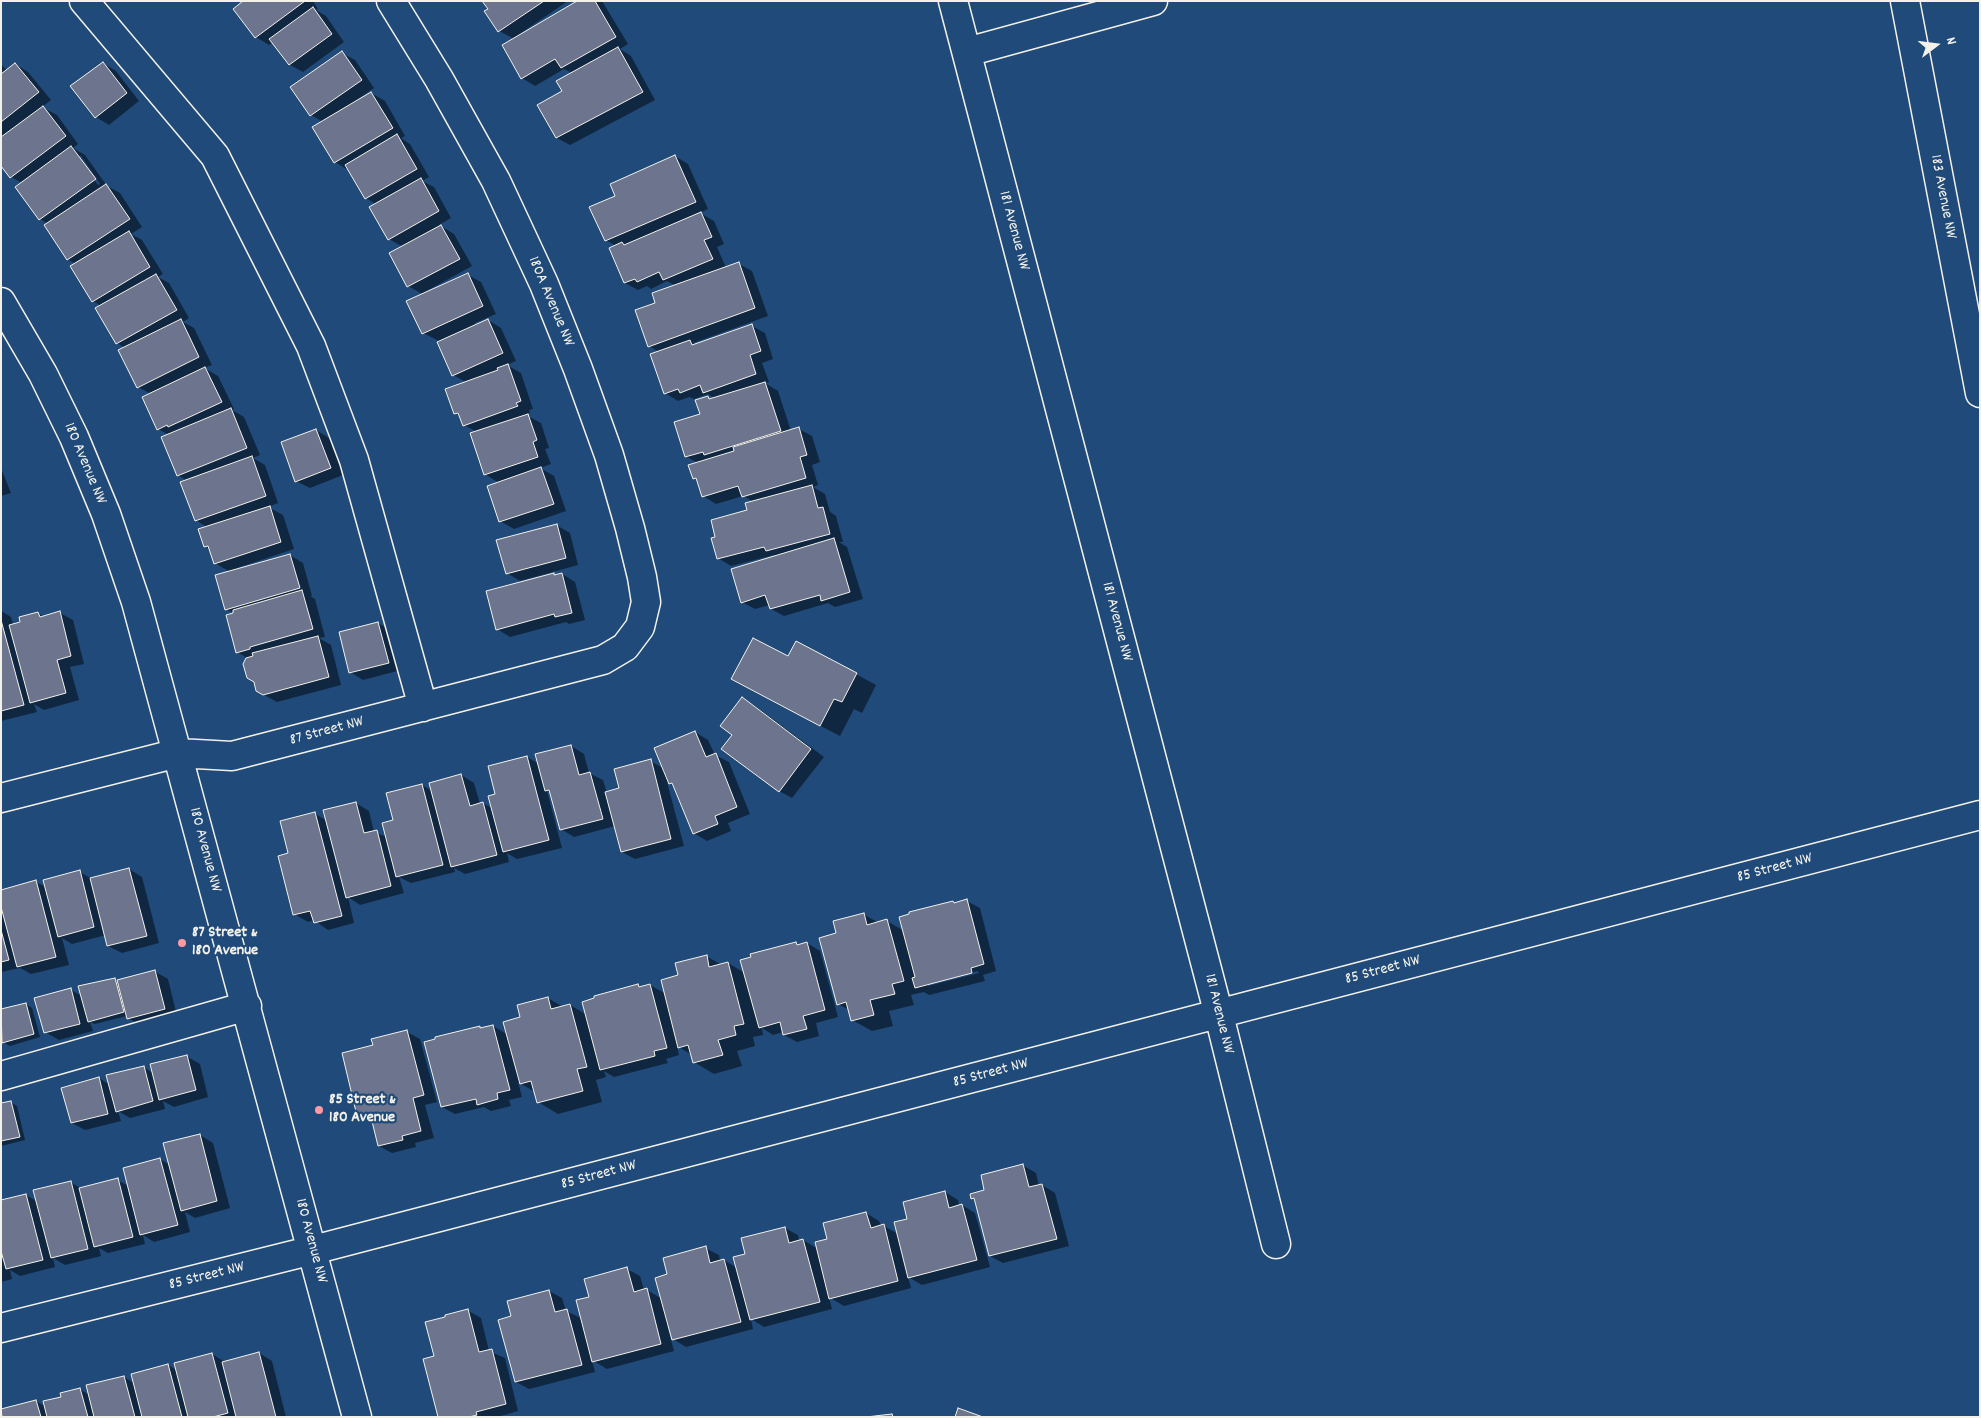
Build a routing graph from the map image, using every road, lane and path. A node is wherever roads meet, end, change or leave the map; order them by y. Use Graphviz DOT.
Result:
graph roads {
  1 [pos="84,1"];
  2 [pos="391,1"];
  3 [pos="953,1"];
  4 [pos="1153,1"];
  5 [pos="1905,1"];
  6 [pos="967,52"];
  7 [pos="1,302"];
  8 [pos="1980,393"];
  9 [pos="640,627"];
  10 [pos="423,706"];
  11 [pos="178,753"];
  12 [pos="1,798"];
  13 [pos="1980,815"];
  14 [pos="247,1006"];
  15 [pos="1219,1015"];
  16 [pos="1,1076"];
  17 [pos="1276,1244"];
  18 [pos="313,1250"];
  19 [pos="1,1328"];
  20 [pos="357,1417"];
  1 -- 10 [label="street"];
  2 -- 9 [label="street, 180A Avenue NW"];
  3 -- 6 [label="street, 181 Avenue NW"];
  4 -- 6 [label="street"];
  5 -- 8 [label="street, 183 Avenue NW"];
  6 -- 15 [label="street, 181 Avenue NW"];
  7 -- 11 [label="street, 180 Avenue NW"];
  9 -- 10 [label="street, 87 Street NW"];
  10 -- 11 [label="street, 87 Street NW"];
  11 -- 12 [label="street, 87 Street NW"];
  11 -- 14 [label="street, 180 Avenue NW"];
  13 -- 15 [label="street, 85 Street NW"];
  14 -- 16 [label="street"];
  14 -- 18 [label="street, 180 Avenue NW"];
  15 -- 17 [label="street, 181 Avenue NW"];
  15 -- 18 [label="street, 85 Street NW"];
  18 -- 19 [label="street, 85 Street NW"];
  18 -- 20 [label="street, 180 Avenue NW"];
}
